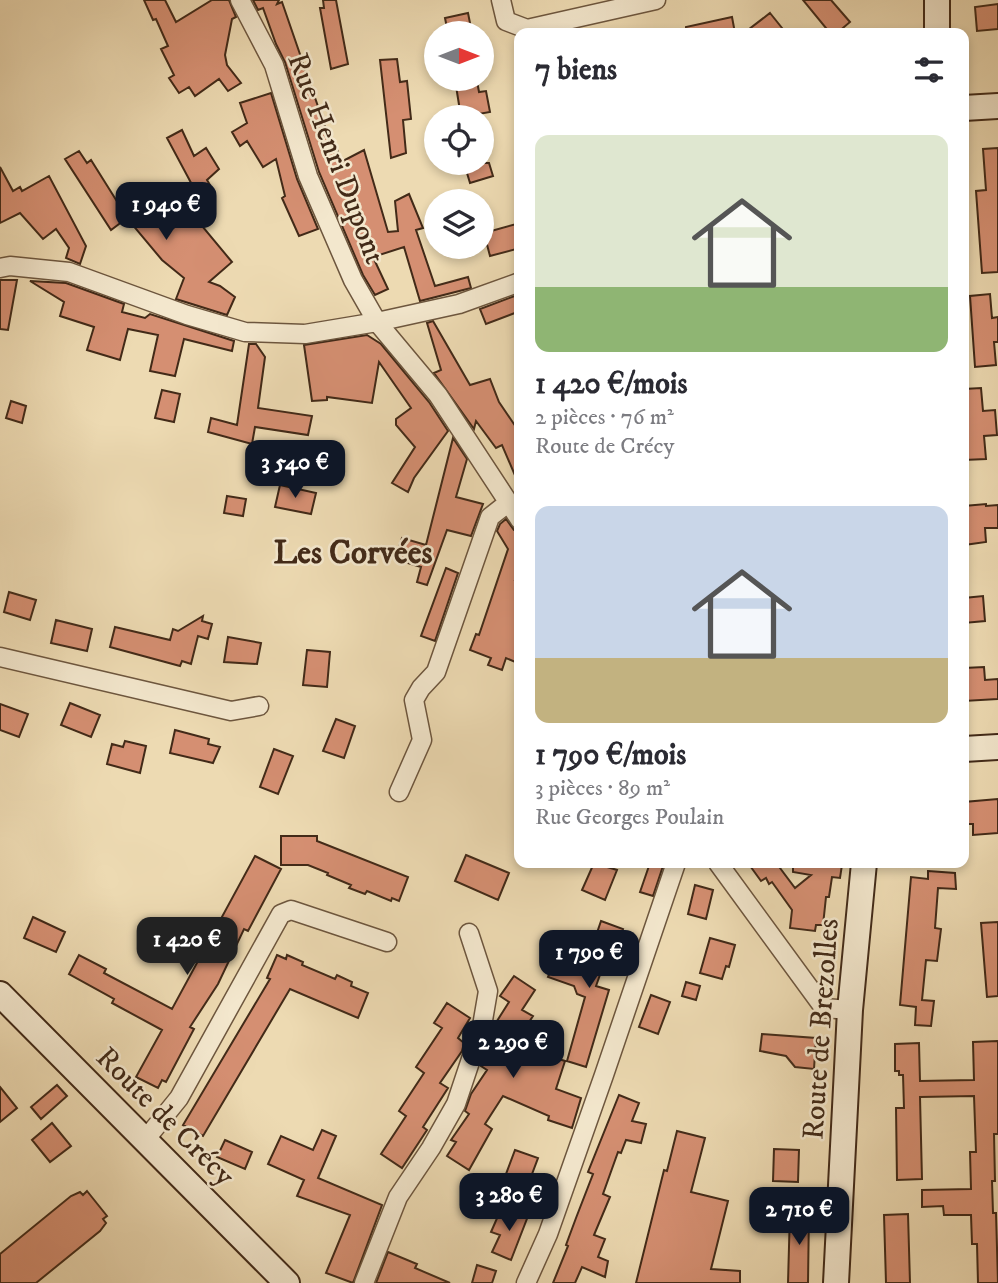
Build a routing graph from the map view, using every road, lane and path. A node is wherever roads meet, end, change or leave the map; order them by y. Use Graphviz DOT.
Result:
graph roads {
  1 [pos="240,0"];
  2 [pos="501,0"];
  3 [pos="656,0"];
  4 [pos="936,0"];
  5 [pos="524,28"];
  6 [pos="531,28"];
  7 [pos="937,28"];
  8 [pos="998,106"];
  9 [pos="969,108"];
  10 [pos="0,268"];
  11 [pos="514,284"];
  12 [pos="377,322"];
  13 [pos="509,502"];
  14 [pos="514,510"];
  15 [pos="0,657"];
  16 [pos="259,706"];
  17 [pos="998,747"];
  18 [pos="969,750"];
  19 [pos="399,792"];
  20 [pos="674,868"];
  21 [pos="722,868"];
  22 [pos="864,868"];
  23 [pos="469,933"];
  24 [pos="387,942"];
  25 [pos="0,994"];
  26 [pos="850,1010"];
  27 [pos="145,1140"];
  28 [pos="287,1283"];
  29 [pos="364,1283"];
  30 [pos="526,1283"];
  31 [pos="836,1283"];
  1 -- 12 [label="street, Rue Henri Dupont"];
  2 -- 5 [label="street"];
  3 -- 6 [label="street"];
  4 -- 7 [label="main road"];
  8 -- 9 [label="main road"];
  10 -- 12 [label="street"];
  11 -- 12 [label="street"];
  12 -- 13 [label="street, Rue Henri Dupont"];
  13 -- 14 [label="street, Rue Henri Dupont"];
  13 -- 19 [label="street"];
  15 -- 16 [label="street"];
  17 -- 18 [label="main road"];
  20 -- 30 [label="street"];
  21 -- 26 [label="street"];
  22 -- 26 [label="main road, Route de Brezolles"];
  23 -- 29 [label="street"];
  24 -- 27 [label="street"];
  25 -- 27 [label="main road, Route de Crécy"];
  26 -- 31 [label="main road, Route de Brezolles"];
  27 -- 28 [label="main road, Route de Crécy"];
}
